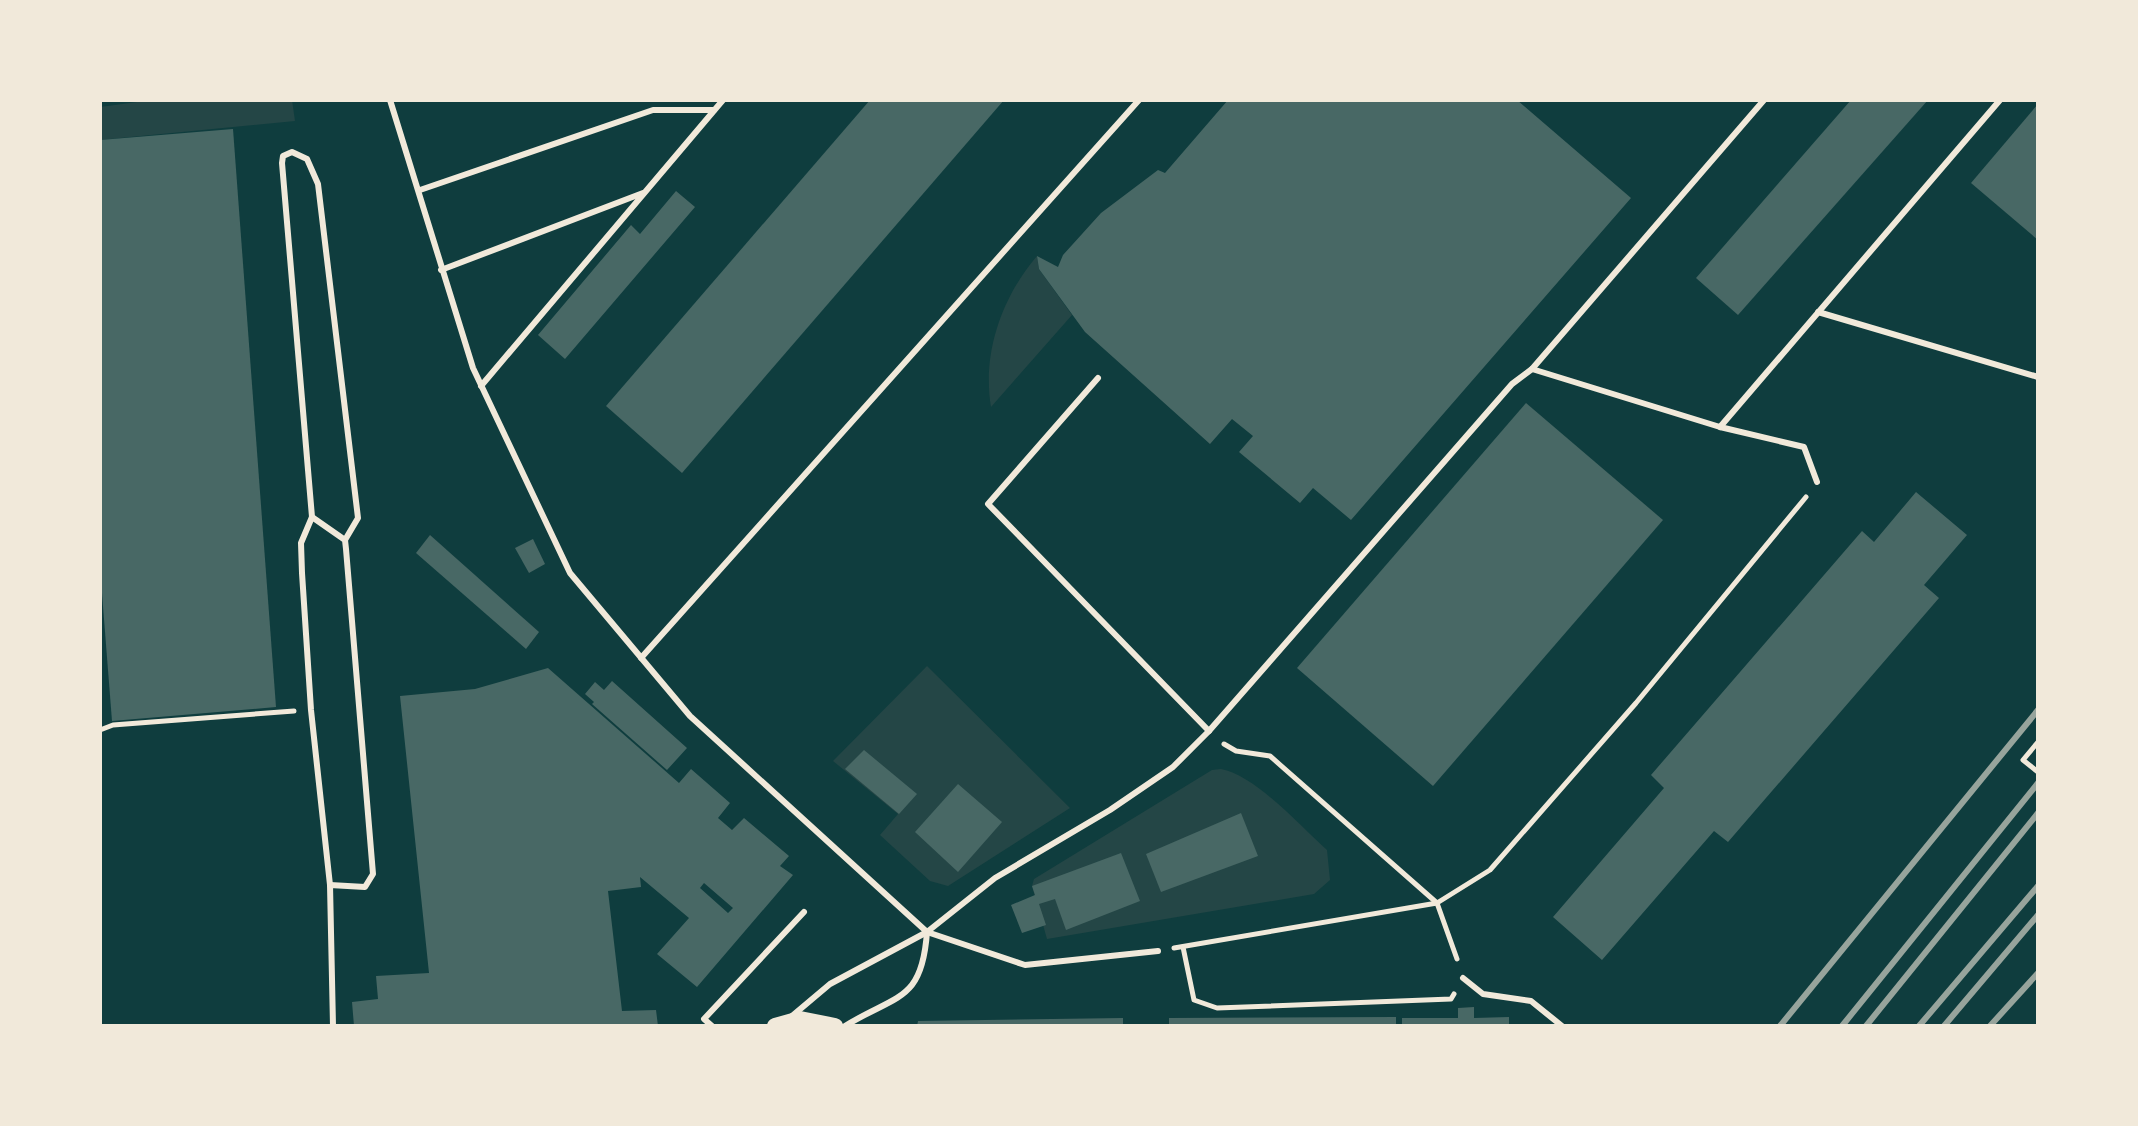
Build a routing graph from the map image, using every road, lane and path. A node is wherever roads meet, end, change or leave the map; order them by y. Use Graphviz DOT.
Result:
graph roads {
  1 [pos="390,100"];
  2 [pos="723,100"];
  3 [pos="1139,100"];
  4 [pos="1764,100"];
  5 [pos="2000,100"];
  6 [pos="714,110"];
  7 [pos="420,190"];
  8 [pos="645,193"];
  9 [pos="441,270"];
  10 [pos="1818,312"];
  11 [pos="1532,369"];
  12 [pos="2038,377"];
  13 [pos="1098,378"];
  14 [pos="481,386"];
  15 [pos="1720,427"];
  16 [pos="1817,482"];
  17 [pos="312,517"];
  18 [pos="345,540"];
  19 [pos="641,658"];
  20 [pos="311,710"];
  21 [pos="100,730"];
  22 [pos="1209,731"];
  23 [pos="2038,742"];
  24 [pos="2038,772"];
  25 [pos="330,885"];
  26 [pos="1437,903"];
  27 [pos="804,912"];
  28 [pos="927,932"];
  29 [pos="1183,947"];
  30 [pos="1158,951"];
  31 [pos="1463,978"];
  32 [pos="780,1024"];
  33 [pos="333,1026"];
  34 [pos="712,1026"];
  35 [pos="835,1026"];
  36 [pos="845,1026"];
  37 [pos="1562,1026"];
  1 -- 7 [label="lane"];
  2 -- 6 [label="lane"];
  3 -- 19 [label="lane"];
  4 -- 11 [label="lane"];
  5 -- 10 [label="lane"];
  6 -- 7 [label="lane"];
  6 -- 8 [label="lane"];
  7 -- 9 [label="lane"];
  8 -- 9 [label="lane"];
  8 -- 14 [label="lane"];
  9 -- 14 [label="lane"];
  10 -- 12 [label="lane"];
  10 -- 15 [label="lane"];
  11 -- 15 [label="lane"];
  11 -- 22 [label="lane"];
  13 -- 22 [label="lane"];
  14 -- 19 [label="lane"];
  15 -- 16 [label="lane"];
  16 -- 26 [label="path"];
  17 -- 18 [label="lane"];
  17 -- 18 [label="lane"];
  17 -- 20 [label="lane"];
  18 -- 25 [label="lane"];
  19 -- 28 [label="lane"];
  20 -- 21 [label="path"];
  20 -- 25 [label="lane"];
  22 -- 26 [label="path"];
  22 -- 28 [label="lane"];
  23 -- 24 [label="path"];
  25 -- 33 [label="lane"];
  26 -- 29 [label="path"];
  26 -- 31 [label="path"];
  27 -- 34 [label="lane"];
  28 -- 30 [label="lane"];
  28 -- 32 [label="lane"];
  28 -- 36 [label="lane"];
  29 -- 30 [label="path"];
  29 -- 31 [label="path"];
  31 -- 37 [label="lane"];
  32 -- 35 [label="main road"];
}
